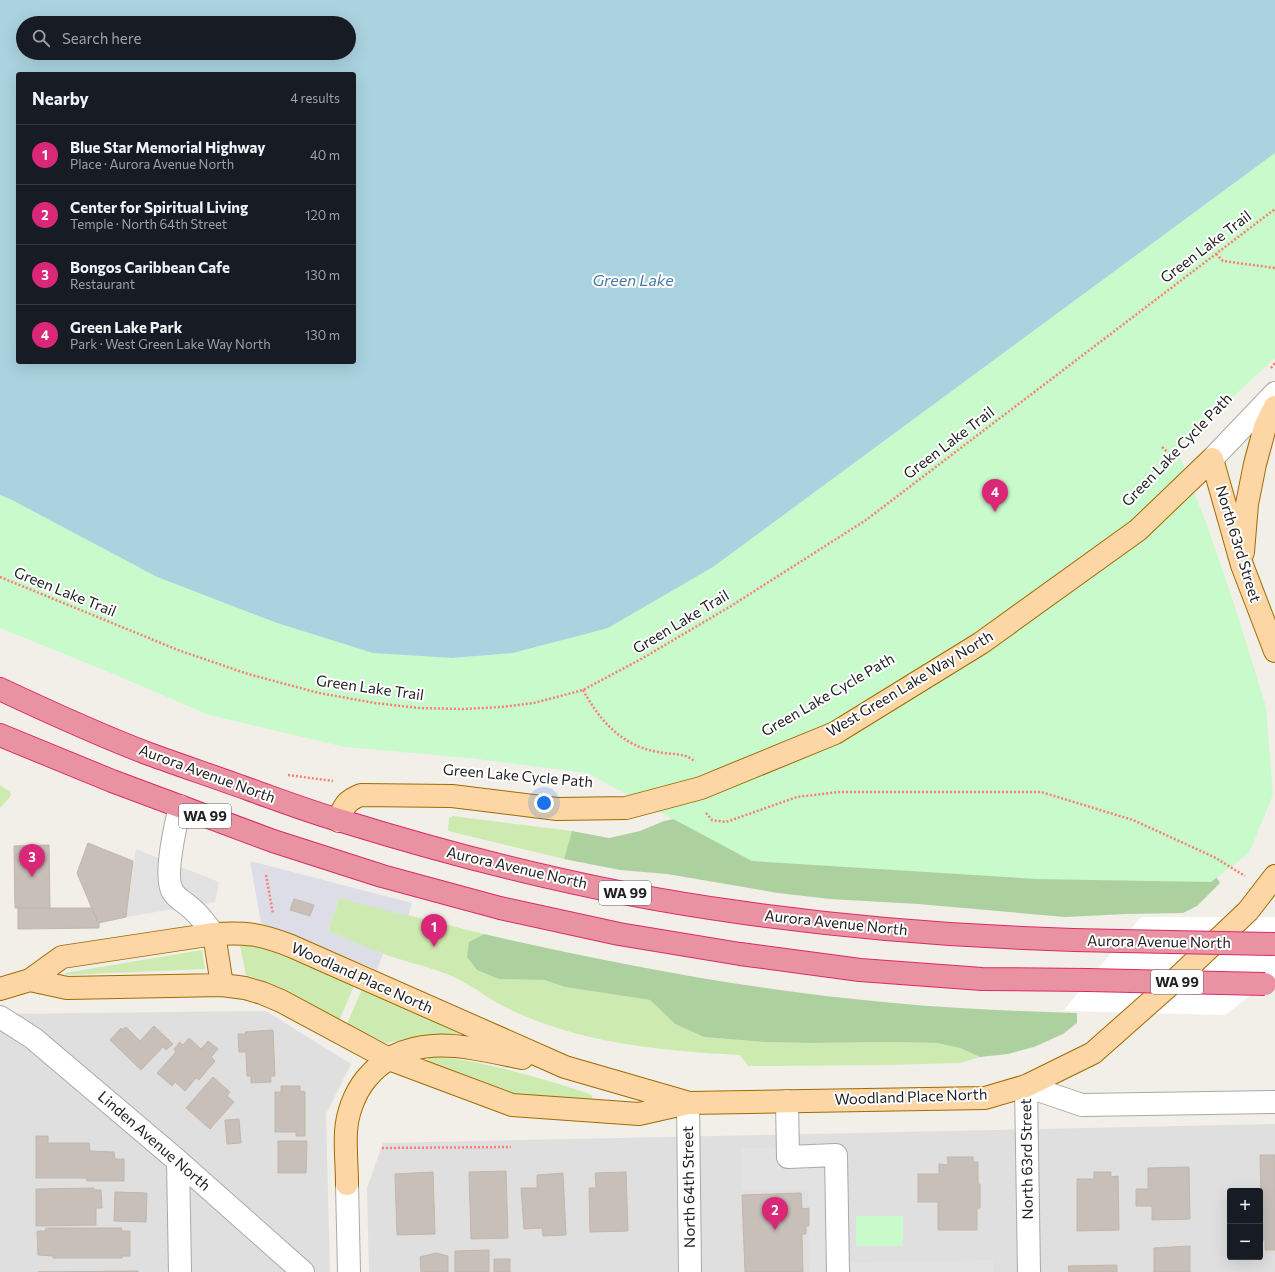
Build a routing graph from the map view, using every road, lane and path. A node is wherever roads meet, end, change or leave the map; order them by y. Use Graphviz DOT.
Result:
graph roads {
  1 [pos="1275,209"];
  2 [pos="1216,254"];
  3 [pos="1275,268"];
  4 [pos="1275,363"];
  5 [pos="1270,368"];
  6 [pos="1275,393"];
  7 [pos="1275,407"];
  8 [pos="1162,447"];
  9 [pos="1212,459"];
  10 [pos="1177,460"];
  11 [pos="1242,565"];
  12 [pos="0,577"];
  13 [pos="1275,651"];
  14 [pos="0,689"];
  15 [pos="583,690"];
  16 [pos="0,734"];
  17 [pos="697,764"];
  18 [pos="284,774"];
  19 [pos="338,781"];
  20 [pos="180,806"];
  21 [pos="706,813"];
  22 [pos="339,821"];
  23 [pos="266,875"];
  24 [pos="1275,876"];
  25 [pos="1249,878"];
  26 [pos="274,920"];
  27 [pos="214,934"];
  28 [pos="1275,944"];
  29 [pos="30,980"];
  30 [pos="1270,984"];
  31 [pos="222,985"];
  32 [pos="0,989"];
  33 [pos="0,1017"];
  34 [pos="389,1059"];
  35 [pos="565,1067"];
  36 [pos="1026,1086"];
  37 [pos="788,1101"];
  38 [pos="1275,1102"];
  39 [pos="688,1103"];
  40 [pos="512,1105"];
  41 [pos="511,1146"];
  42 [pos="382,1148"];
  43 [pos="178,1161"];
  44 [pos="347,1184"];
  45 [pos="180,1272"];
  46 [pos="303,1272"];
  47 [pos="350,1272"];
  48 [pos="690,1272"];
  49 [pos="838,1272"];
  50 [pos="1029,1272"];
  1 -- 2 [label="path, Green Lake Trail"];
  2 -- 3 [label="path"];
  2 -- 15 [label="path, Green Lake Trail"];
  4 -- 5 [label="path"];
  6 -- 9 [label="street, West Green Lake Way North"];
  7 -- 11 [label="main road"];
  8 -- 10 [label="path"];
  9 -- 11 [label="main road, North 63rd Street"];
  9 -- 22 [label="main road, West Green Lake Way North"];
  11 -- 13 [label="main road, North 63rd Street"];
  12 -- 15 [label="path, Green Lake Trail"];
  14 -- 22 [label="highway, Aurora Avenue North / WA 99"];
  15 -- 17 [label="path"];
  16 -- 20 [label="highway, WA 99"];
  18 -- 19 [label="path"];
  20 -- 27 [label="street"];
  20 -- 30 [label="highway, WA 99, bridge"];
  21 -- 25 [label="path"];
  22 -- 28 [label="highway, Aurora Avenue North / WA 99, bridge"];
  23 -- 26 [label="path"];
  24 -- 36 [label="main road, North 63rd Street"];
  27 -- 29 [label="main road, Woodland Place North"];
  27 -- 31 [label="main road"];
  27 -- 35 [label="main road, Woodland Place North"];
  29 -- 31 [label="main road, Woodland Place North"];
  29 -- 32 [label="main road, Woodland Place North"];
  31 -- 34 [label="main road, Woodland Place North"];
  33 -- 43 [label="street, Linden Avenue North"];
  34 -- 35 [label="main road"];
  34 -- 40 [label="main road, Woodland Place North"];
  34 -- 44 [label="main road"];
  35 -- 39 [label="main road, Woodland Place North"];
  36 -- 37 [label="main road, Woodland Place North"];
  36 -- 38 [label="street"];
  36 -- 50 [label="street, North 63rd Street"];
  37 -- 39 [label="main road, Woodland Place North"];
  37 -- 49 [label="street"];
  39 -- 40 [label="main road, Woodland Place North"];
  39 -- 48 [label="street, North 64th Street"];
  40 -- 44 [label="main road"];
  41 -- 42 [label="path"];
  43 -- 45 [label="street"];
  43 -- 46 [label="street, Linden Avenue North"];
  44 -- 47 [label="street"];
}
